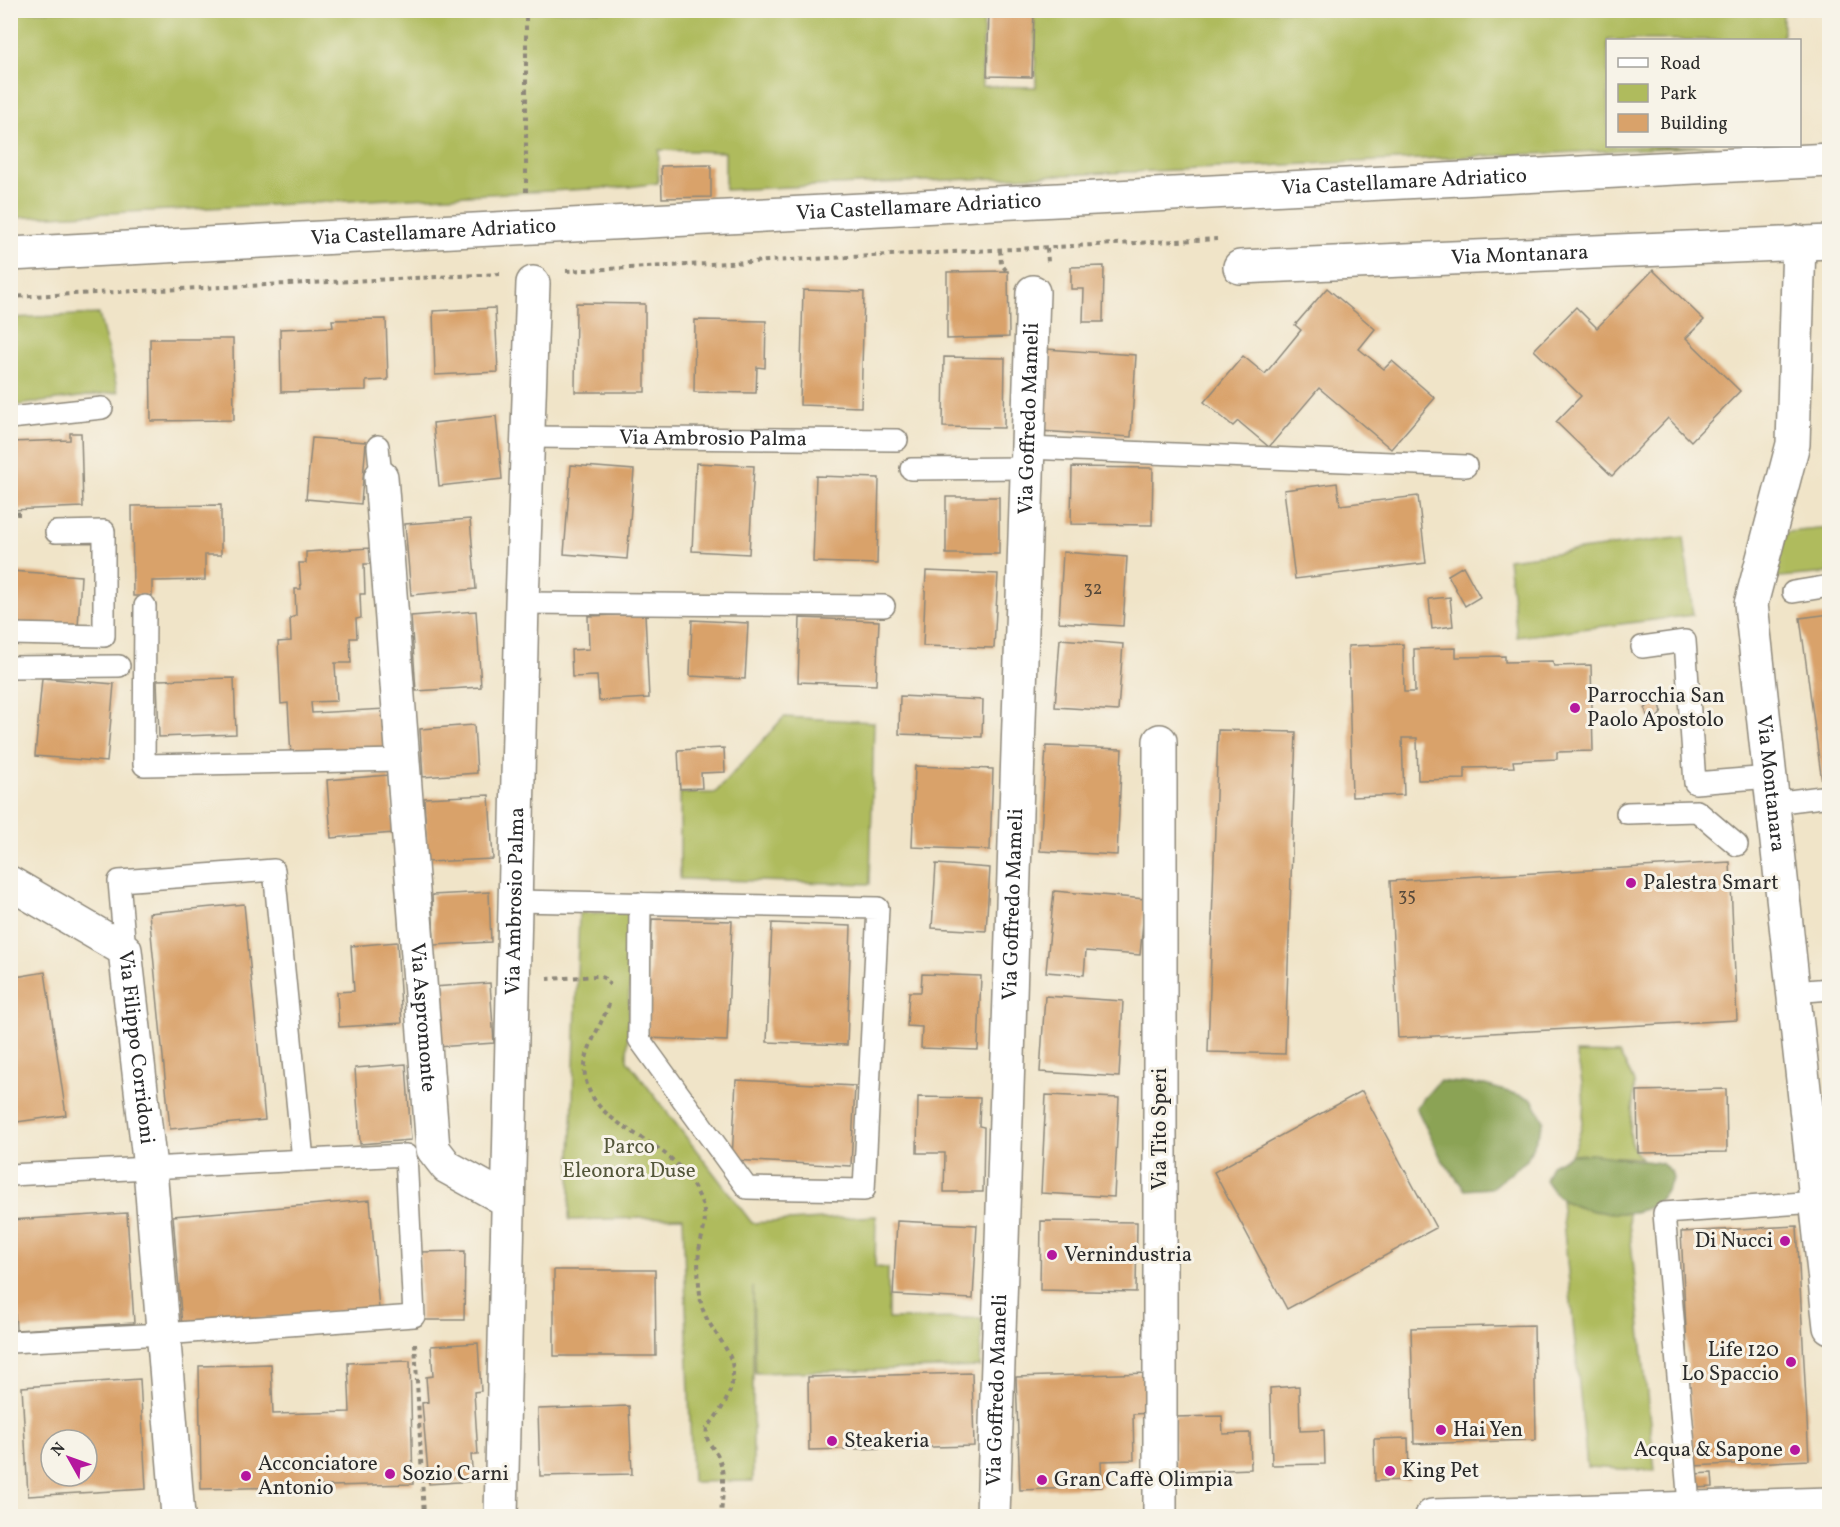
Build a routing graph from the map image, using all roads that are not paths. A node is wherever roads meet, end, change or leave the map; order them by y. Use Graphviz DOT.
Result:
graph roads {
  1 [pos="1830,160"];
  2 [pos="1814,242"];
  3 [pos="1233,253"];
  4 [pos="10,254"];
  5 [pos="522,278"];
  6 [pos="1033,292"];
  7 [pos="102,408"];
  8 [pos="10,418"];
  9 [pos="527,437"];
  10 [pos="897,440"];
  11 [pos="1027,458"];
  12 [pos="379,462"];
  13 [pos="1466,466"];
  14 [pos="911,469"];
  15 [pos="56,532"];
  16 [pos="1830,586"];
  17 [pos="1793,592"];
  18 [pos="522,603"];
  19 [pos="146,606"];
  20 [pos="884,606"];
  21 [pos="10,634"];
  22 [pos="1642,647"];
  23 [pos="119,666"];
  24 [pos="10,667"];
  25 [pos="1160,741"];
  26 [pos="402,760"];
  27 [pos="1771,790"];
  28 [pos="1830,796"];
  29 [pos="1627,813"];
  30 [pos="1737,845"];
  31 [pos="10,883"];
  32 [pos="515,901"];
  33 [pos="640,903"];
  34 [pos="125,950"];
  35 [pos="1830,989"];
  36 [pos="1794,992"];
  37 [pos="303,1160"];
  38 [pos="150,1168"];
  39 [pos="10,1175"];
  40 [pos="507,1200"];
  41 [pos="1816,1202"];
  42 [pos="1830,1327"];
  43 [pos="163,1334"];
  44 [pos="10,1342"];
  45 [pos="1685,1407"];
  46 [pos="1684,1456"];
  47 [pos="1830,1504"];
  48 [pos="1690,1512"];
  49 [pos="177,1516"];
  50 [pos="501,1516"];
  51 [pos="993,1516"];
  52 [pos="1160,1516"];
  53 [pos="1432,1516"];
  1 -- 4 [label="street, Via Castellamare Adriatico"];
  2 -- 3 [label="street, Via Montanara"];
  2 -- 27 [label="street, Via Montanara"];
  5 -- 9 [label="street, Via Ambrosio Palma"];
  6 -- 11 [label="street, Via Goffredo Mameli"];
  7 -- 8 [label="lane"];
  9 -- 10 [label="lane, Via Ambrosio Palma"];
  9 -- 18 [label="street, Via Ambrosio Palma"];
  11 -- 13 [label="lane"];
  11 -- 14 [label="lane"];
  11 -- 51 [label="street, Via Goffredo Mameli"];
  12 -- 26 [label="street, Via Aspromonte"];
  15 -- 21 [label="lane"];
  16 -- 17 [label="lane"];
  18 -- 20 [label="lane"];
  18 -- 32 [label="street, Via Ambrosio Palma"];
  19 -- 26 [label="lane"];
  22 -- 27 [label="lane"];
  23 -- 24 [label="lane"];
  25 -- 52 [label="street, Via Tito Speri"];
  26 -- 40 [label="street, Via Aspromonte"];
  27 -- 28 [label="lane"];
  27 -- 36 [label="street, Via Montanara"];
  29 -- 30 [label="lane"];
  31 -- 34 [label="street, Via Filippo Corridoni"];
  32 -- 33 [label="lane"];
  32 -- 40 [label="street, Via Ambrosio Palma"];
  33 -- 33 [label="lane"];
  34 -- 37 [label="lane"];
  34 -- 38 [label="street, Via Filippo Corridoni"];
  35 -- 36 [label="lane"];
  36 -- 41 [label="street, Via Montanara"];
  37 -- 38 [label="lane, Via Filippo Corridoni"];
  37 -- 43 [label="lane, Via Filippo Corridoni"];
  38 -- 39 [label="lane"];
  38 -- 43 [label="street, Via Filippo Corridoni"];
  40 -- 50 [label="street"];
  41 -- 42 [label="street, Via Montanara"];
  41 -- 46 [label="lane"];
  43 -- 44 [label="lane"];
  43 -- 49 [label="street, Via Filippo Corridoni"];
  45 -- 46 [label="lane"];
  46 -- 48 [label="lane"];
  47 -- 48 [label="street"];
  48 -- 53 [label="street"];
}
